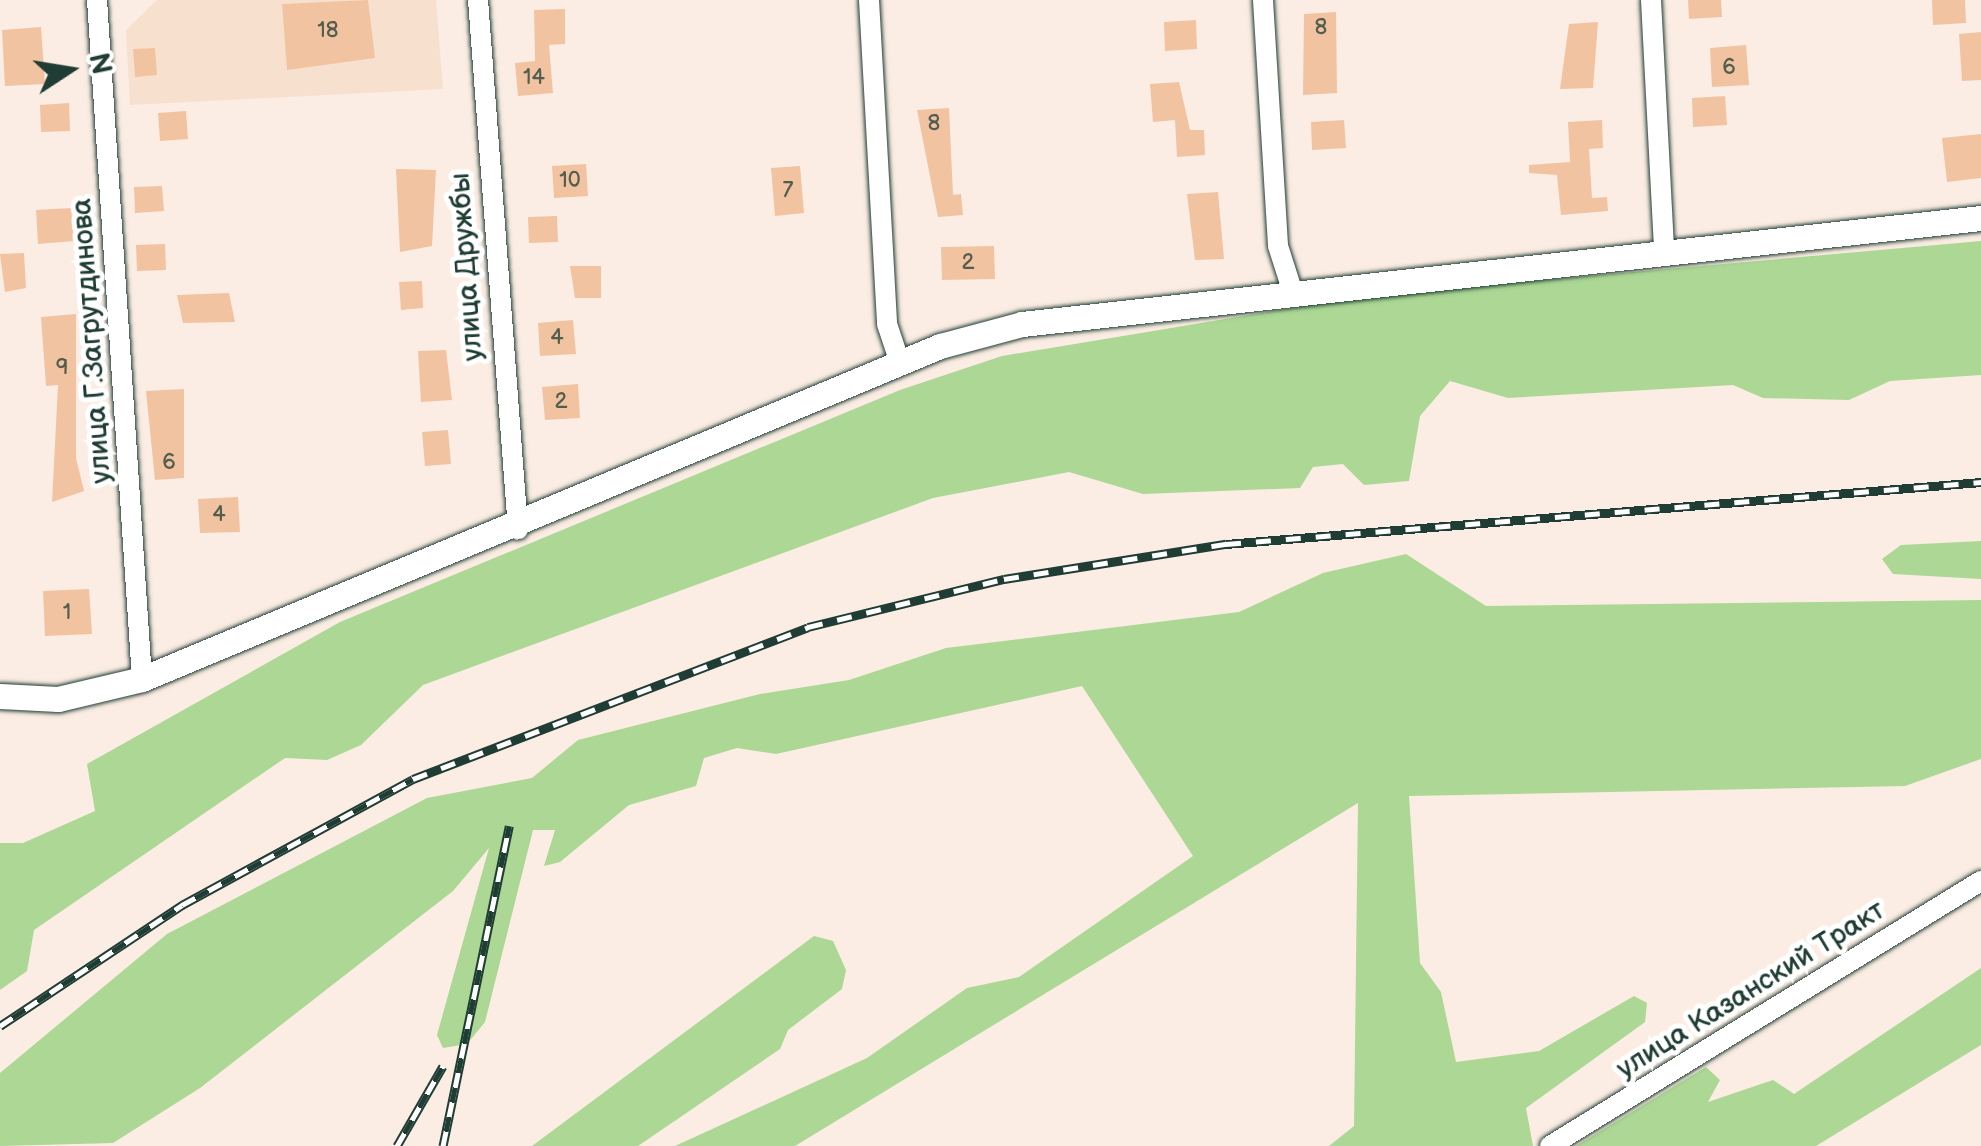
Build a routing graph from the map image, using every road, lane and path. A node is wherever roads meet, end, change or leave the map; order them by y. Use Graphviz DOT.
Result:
graph roads {
  1 [pos="97,0"];
  2 [pos="478,0"];
  3 [pos="869,0"];
  4 [pos="1263,0"];
  5 [pos="1651,0"];
  6 [pos="1981,218"];
  7 [pos="1664,251"];
  8 [pos="1292,290"];
  9 [pos="900,363"];
  10 [pos="518,529"];
  11 [pos="142,679"];
  12 [pos="0,696"];
  13 [pos="1981,881"];
  14 [pos="1550,1146"];
  1 -- 11 [label="street, улица Г.Загрутдинова"];
  2 -- 10 [label="street, улица Дружбы"];
  3 -- 9 [label="street"];
  4 -- 8 [label="street"];
  5 -- 7 [label="street"];
  6 -- 7 [label="street"];
  7 -- 8 [label="street"];
  8 -- 9 [label="street"];
  9 -- 10 [label="street"];
  10 -- 11 [label="street"];
  11 -- 12 [label="street"];
  13 -- 14 [label="street, улица Казанский Тракт"];
}
